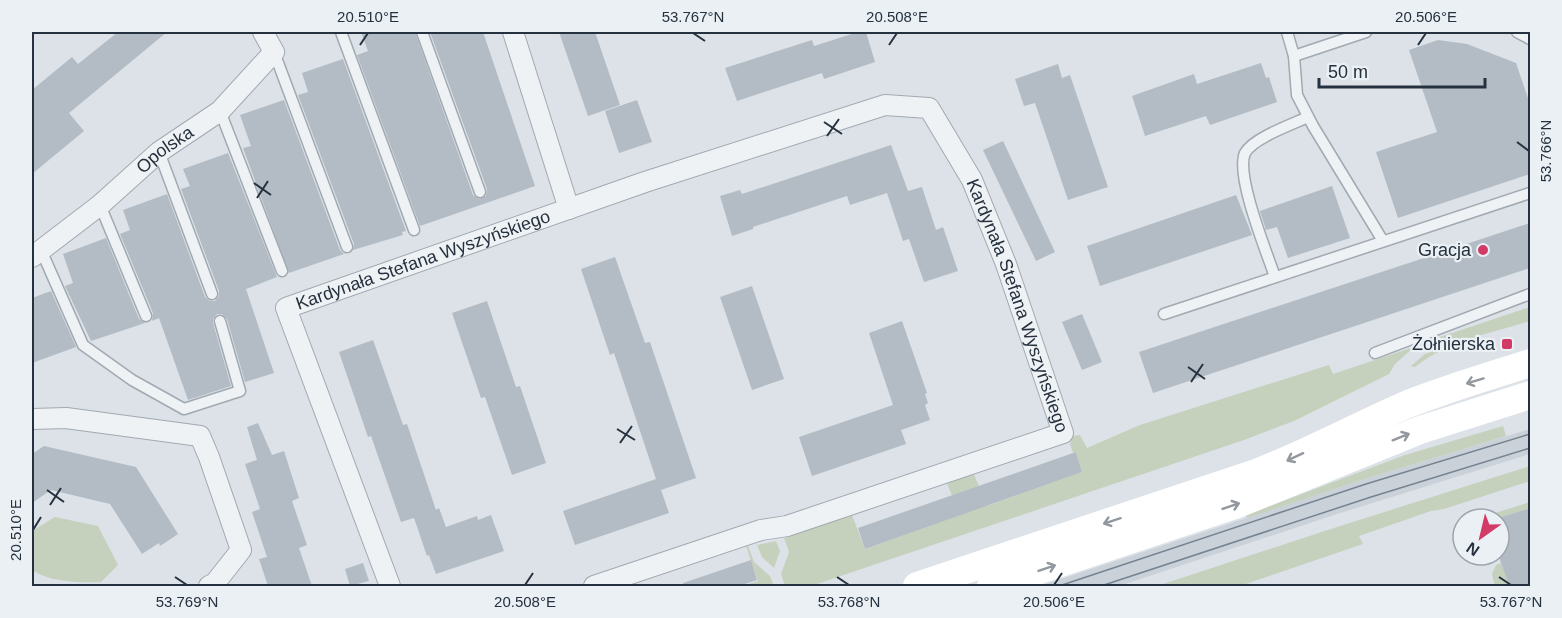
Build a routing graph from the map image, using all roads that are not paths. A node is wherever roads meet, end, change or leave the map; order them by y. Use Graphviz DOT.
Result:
graph roads {
  1 [pos="263,32"];
  2 [pos="341,32"];
  3 [pos="422,32"];
  4 [pos="513,32"];
  5 [pos="1287,32"];
  6 [pos="1366,32"];
  7 [pos="1517,32"];
  8 [pos="1530,39"];
  9 [pos="274,52"];
  10 [pos="1294,56"];
  11 [pos="220,111"];
  12 [pos="1308,117"];
  13 [pos="159,152"];
  14 [pos="480,192"];
  15 [pos="1530,192"];
  16 [pos="100,206"];
  17 [pos="569,209"];
  18 [pos="414,230"];
  19 [pos="1383,241"];
  20 [pos="347,247"];
  21 [pos="36,254"];
  22 [pos="282,271"];
  23 [pos="1275,277"];
  24 [pos="212,294"];
  25 [pos="1530,294"];
  26 [pos="1164,314"];
  27 [pos="146,316"];
  28 [pos="220,321"];
  29 [pos="1375,353"];
  30 [pos="1530,363"];
  31 [pos="1530,394"];
  32 [pos="32,419"];
  33 [pos="209,586"];
  34 [pos="390,586"];
  35 [pos="594,586"];
  36 [pos="917,586"];
  37 [pos="991,586"];
  1 -- 9 [label="street"];
  2 -- 18 [label="lane"];
  3 -- 14 [label="lane"];
  4 -- 17 [label="street, Kardynała Stefana Wyszyńskiego"];
  5 -- 10 [label="lane"];
  6 -- 10 [label="lane"];
  7 -- 8 [label="lane"];
  9 -- 11 [label="street, Opolska"];
  9 -- 20 [label="lane"];
  10 -- 12 [label="lane"];
  11 -- 13 [label="street, Opolska"];
  11 -- 22 [label="lane"];
  12 -- 19 [label="lane"];
  12 -- 23 [label="lane"];
  13 -- 16 [label="street, Opolska"];
  13 -- 24 [label="lane"];
  15 -- 19 [label="lane"];
  16 -- 21 [label="street, Opolska"];
  16 -- 27 [label="lane"];
  17 -- 34 [label="street, Kardynała Stefana Wyszyńskiego"];
  17 -- 35 [label="street, Kardynała Stefana Wyszyńskiego"];
  19 -- 23 [label="lane"];
  21 -- 28 [label="lane"];
  23 -- 26 [label="lane"];
  25 -- 29 [label="lane"];
  30 -- 36 [label="main road, one-way"];
  37 -- 31 [label="main road, one-way"];
  32 -- 33 [label="street"];
}
